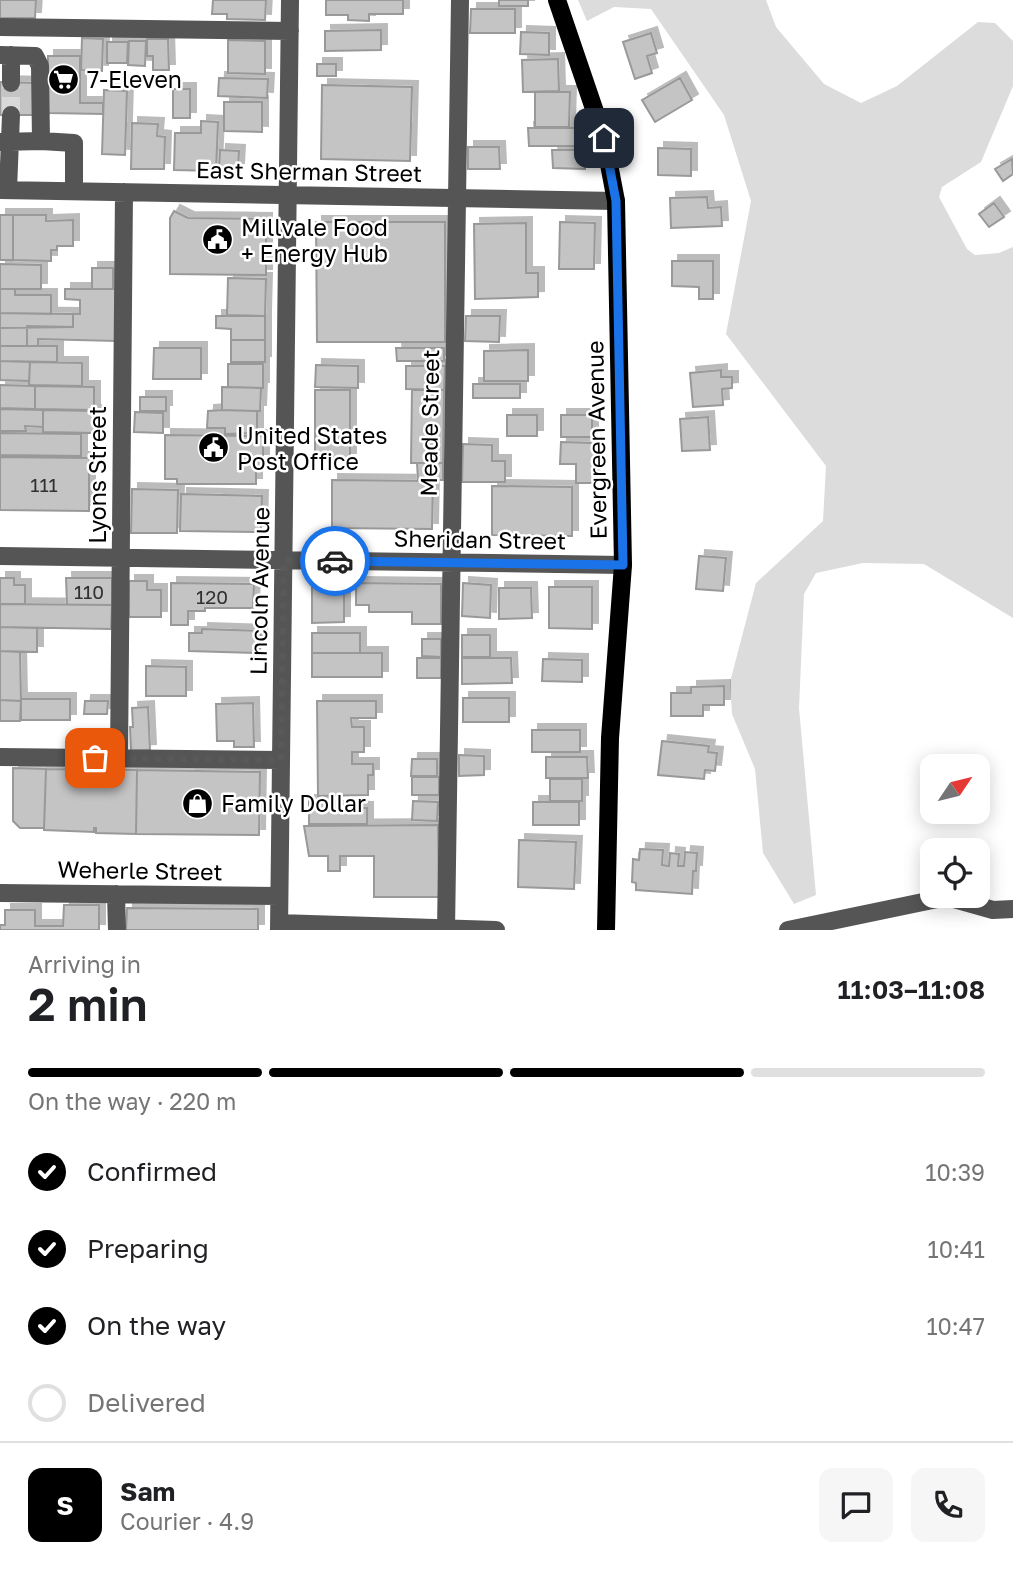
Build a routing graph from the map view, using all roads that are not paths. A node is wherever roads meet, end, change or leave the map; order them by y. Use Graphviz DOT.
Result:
graph roads {
  1 [pos="290,0"];
  2 [pos="460,0"];
  3 [pos="556,0"];
  4 [pos="0,27"];
  5 [pos="290,31"];
  6 [pos="6,55"];
  7 [pos="11,83"];
  8 [pos="10,115"];
  9 [pos="41,141"];
  10 [pos="5,142"];
  11 [pos="4,190"];
  12 [pos="74,190"];
  13 [pos="124,192"];
  14 [pos="288,195"];
  15 [pos="456,198"];
  16 [pos="616,201"];
  17 [pos="0,555"];
  18 [pos="121,557"];
  19 [pos="284,560"];
  20 [pos="451,563"];
  21 [pos="623,565"];
  22 [pos="0,757"];
  23 [pos="119,758"];
  24 [pos="281,760"];
  25 [pos="0,893"];
  26 [pos="116,894"];
  27 [pos="279,896"];
  28 [pos="1013,909"];
  29 [pos="279,926"];
  30 [pos="446,929"];
  31 [pos="117,930"];
  32 [pos="496,930"];
  33 [pos="606,930"];
  34 [pos="788,930"];
  1 -- 5 [label="street, Lincoln Avenue"];
  2 -- 15 [label="street, Meade Street"];
  3 -- 16 [label="main road, Evergreen Avenue"];
  4 -- 5 [label="street"];
  5 -- 14 [label="street, Lincoln Avenue"];
  6 -- 7 [label="street"];
  6 -- 9 [label="street"];
  8 -- 10 [label="street"];
  9 -- 10 [label="street"];
  9 -- 12 [label="street"];
  10 -- 11 [label="street"];
  11 -- 12 [label="street, East Sherman Street"];
  12 -- 13 [label="street, East Sherman Street"];
  13 -- 14 [label="street, East Sherman Street"];
  13 -- 18 [label="street, Lyons Street"];
  14 -- 15 [label="street, East Sherman Street"];
  14 -- 19 [label="street, Lincoln Avenue"];
  15 -- 16 [label="street, East Sherman Street"];
  15 -- 20 [label="street, Meade Street"];
  16 -- 21 [label="main road, Evergreen Avenue"];
  17 -- 18 [label="street, Sheridan Street"];
  18 -- 19 [label="street, Sheridan Street"];
  18 -- 23 [label="street, Lyons Street"];
  19 -- 20 [label="street, Sheridan Street"];
  19 -- 24 [label="street, Lincoln Avenue"];
  20 -- 21 [label="street, Sheridan Street"];
  20 -- 30 [label="street, Meade Street"];
  21 -- 33 [label="main road, Evergreen Avenue"];
  22 -- 23 [label="street"];
  23 -- 24 [label="street"];
  24 -- 27 [label="street, Lincoln Avenue"];
  25 -- 26 [label="street, Weherle Street"];
  26 -- 27 [label="street, Weherle Street"];
  26 -- 31 [label="street"];
  27 -- 29 [label="street, Lincoln Avenue"];
  28 -- 34 [label="street"];
  29 -- 30 [label="street"];
  30 -- 32 [label="street"];
}
